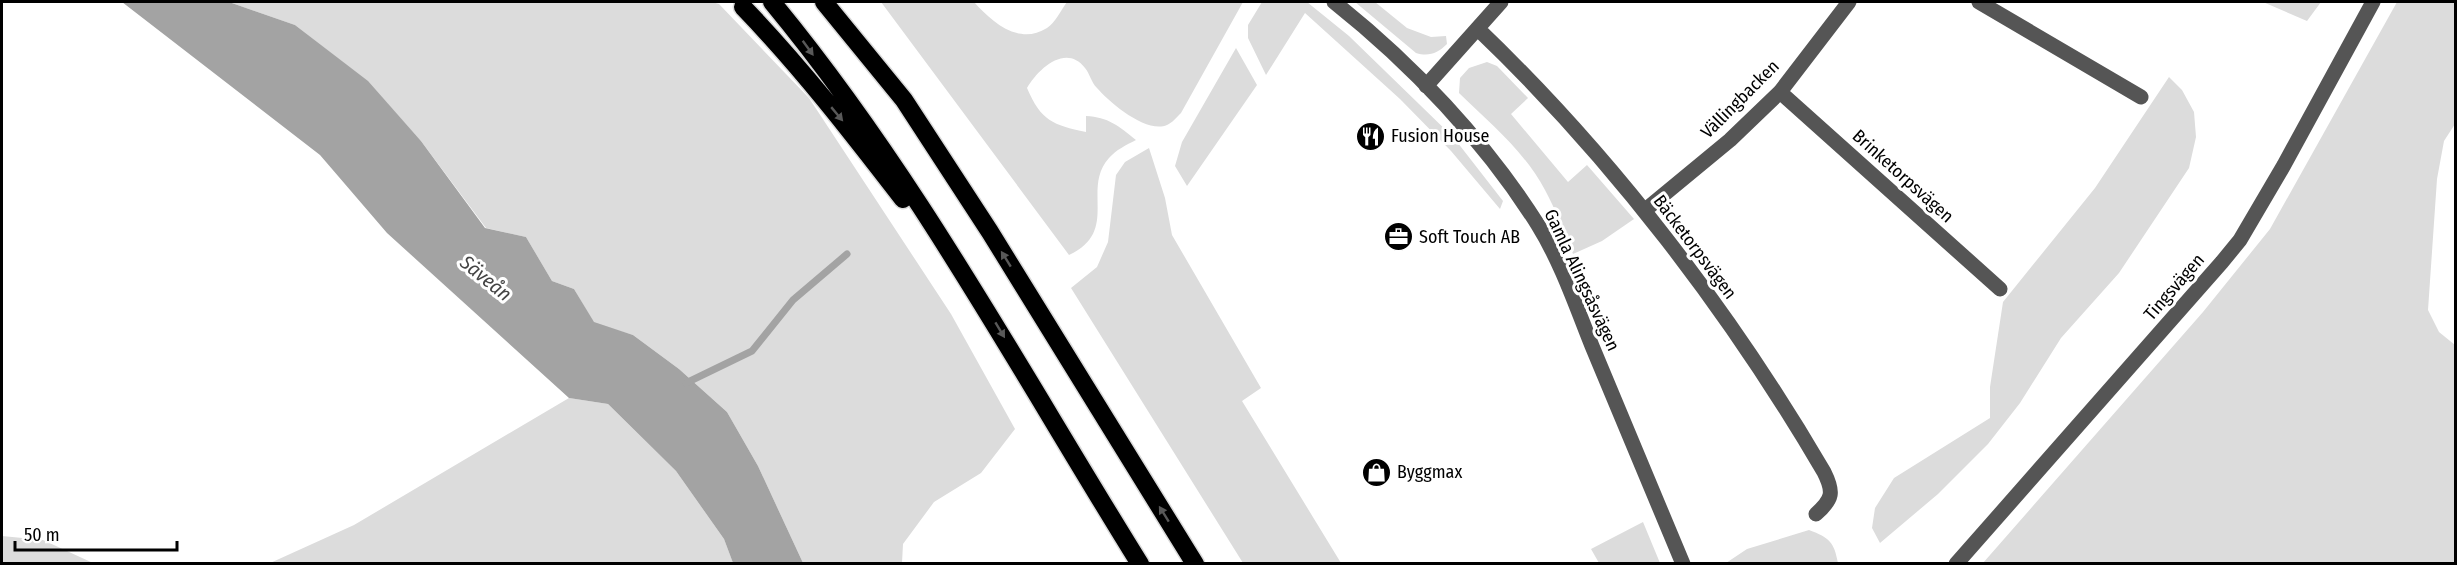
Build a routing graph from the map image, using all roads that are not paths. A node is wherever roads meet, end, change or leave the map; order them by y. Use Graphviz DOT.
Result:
graph roads {
  1 [pos="772,2"];
  2 [pos="824,2"];
  3 [pos="1334,2"];
  4 [pos="1501,2"];
  5 [pos="1849,2"];
  6 [pos="1979,2"];
  7 [pos="2373,2"];
  8 [pos="743,7"];
  9 [pos="1478,29"];
  10 [pos="1426,86"];
  11 [pos="1780,92"];
  12 [pos="2141,97"];
  13 [pos="1644,211"];
  14 [pos="2000,289"];
  15 [pos="983,301"];
  16 [pos="1816,514"];
  17 [pos="1140,564"];
  18 [pos="1195,564"];
  19 [pos="1683,564"];
  20 [pos="1956,564"];
  1 -- 15 [label="highway, one-way"];
  18 -- 2 [label="highway, one-way"];
  3 -- 10 [label="street, Gamla Alingsåsvägen"];
  4 -- 9 [label="street"];
  5 -- 11 [label="street, Vällingbacken"];
  6 -- 12 [label="street"];
  7 -- 20 [label="street, Tingsvägen"];
  8 -- 15 [label="highway, one-way"];
  9 -- 10 [label="street"];
  9 -- 13 [label="street, Bäcketorpsvägen"];
  10 -- 19 [label="street, Gamla Alingsåsvägen"];
  11 -- 13 [label="street, Vällingbacken"];
  11 -- 14 [label="street, Brinketorpsvägen"];
  13 -- 16 [label="street, Bäcketorpsvägen"];
  15 -- 17 [label="highway, one-way"];
}
